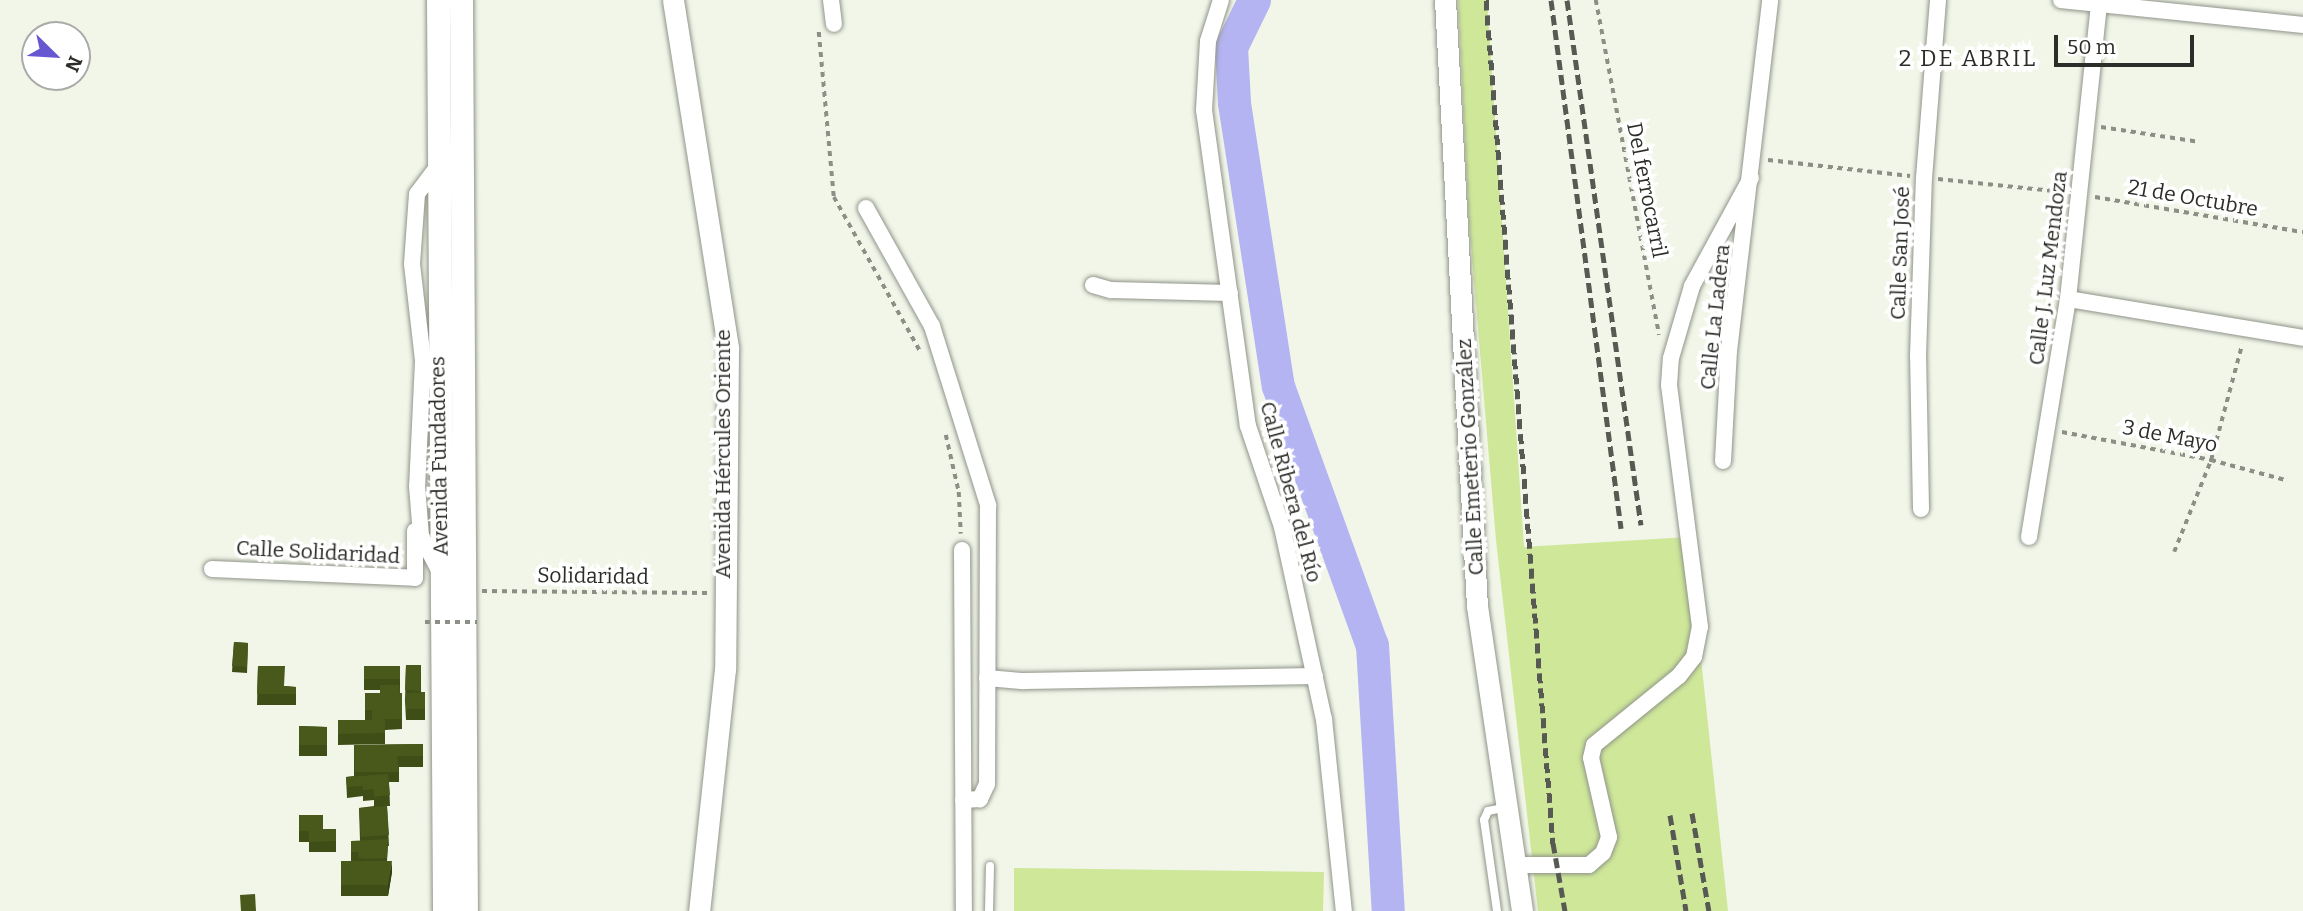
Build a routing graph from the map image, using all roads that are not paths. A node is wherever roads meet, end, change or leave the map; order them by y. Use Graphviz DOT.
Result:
graph roads {
  1 [pos="438,0"];
  2 [pos="461,0"];
  3 [pos="673,0"];
  4 [pos="831,0"];
  5 [pos="1221,0"];
  6 [pos="1445,0"];
  7 [pos="1770,0"];
  8 [pos="1938,0"];
  9 [pos="2060,0"];
  10 [pos="2099,3"];
  11 [pos="834,23"];
  12 [pos="2303,25"];
  13 [pos="438,166"];
  14 [pos="1751,178"];
  15 [pos="866,208"];
  16 [pos="1093,285"];
  17 [pos="1230,293"];
  18 [pos="2068,299"];
  19 [pos="2303,338"];
  20 [pos="1723,461"];
  21 [pos="417,486"];
  22 [pos="1921,509"];
  23 [pos="2029,537"];
  24 [pos="962,550"];
  25 [pos="212,569"];
  26 [pos="440,572"];
  27 [pos="1315,676"];
  28 [pos="987,678"];
  29 [pos="962,800"];
  30 [pos="1507,808"];
  31 [pos="1516,865"];
  32 [pos="990,866"];
  33 [pos="444,911"];
  34 [pos="466,911"];
  35 [pos="699,911"];
  36 [pos="964,911"];
  37 [pos="989,911"];
  38 [pos="1344,911"];
  39 [pos="1497,911"];
  40 [pos="1522,911"];
  1 -- 13 [label="main road, Avenida Fundadores"];
  2 -- 34 [label="main road, Avenida Fundadores"];
  3 -- 35 [label="street, Avenida Hércules Oriente"];
  4 -- 11 [label="street"];
  5 -- 17 [label="street, Calle Ribera del Río"];
  6 -- 30 [label="street, Calle Emeterio González"];
  7 -- 14 [label="street, Calle La Ladera"];
  8 -- 22 [label="street, Calle San José"];
  9 -- 10 [label="street"];
  10 -- 12 [label="street"];
  10 -- 18 [label="street, Calle J. Luz Mendoza"];
  13 -- 21 [label="street"];
  13 -- 26 [label="main road, Avenida Fundadores"];
  14 -- 20 [label="street, Calle La Ladera"];
  14 -- 31 [label="street, Calle La Ladera"];
  15 -- 28 [label="street"];
  16 -- 17 [label="street"];
  17 -- 27 [label="street, Calle Ribera del Río"];
  18 -- 19 [label="street"];
  18 -- 23 [label="street, Calle J. Luz Mendoza"];
  21 -- 25 [label="street, Calle Solidaridad"];
  21 -- 26 [label="street"];
  24 -- 29 [label="street"];
  26 -- 33 [label="main road, Avenida Fundadores"];
  27 -- 28 [label="street"];
  27 -- 38 [label="street, Calle Ribera del Río"];
  28 -- 29 [label="street"];
  29 -- 36 [label="street"];
  30 -- 31 [label="street, Calle Emeterio González"];
  30 -- 39 [label="lane"];
  31 -- 40 [label="street, Calle Emeterio González"];
  32 -- 37 [label="lane"];
}
